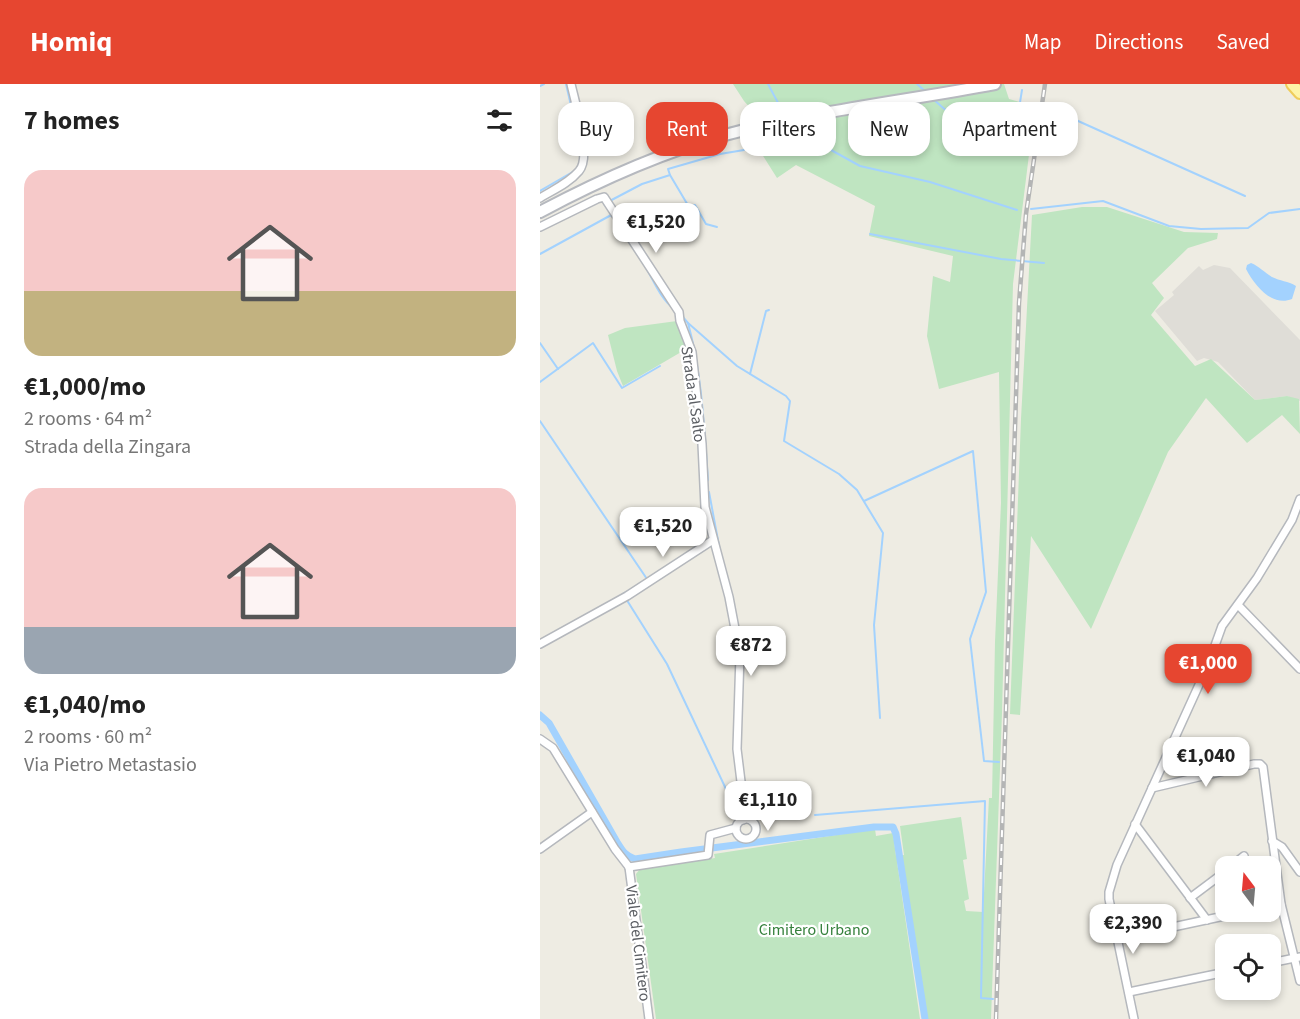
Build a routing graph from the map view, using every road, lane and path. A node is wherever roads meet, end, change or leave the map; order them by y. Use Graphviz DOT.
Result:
graph roads {
  1 [pos="571,84"];
  2 [pos="994,84"];
  3 [pos="1292,84"];
  4 [pos="1300,93"];
  5 [pos="540,198"];
  6 [pos="540,212"];
  7 [pos="540,227"];
  8 [pos="1300,499"];
  9 [pos="712,540"];
  10 [pos="1238,604"];
  11 [pos="540,644"];
  12 [pos="1300,669"];
  13 [pos="540,739"];
  14 [pos="1152,788"];
  15 [pos="592,812"];
  16 [pos="744,820"];
  17 [pos="1135,824"];
  18 [pos="736,828"];
  19 [pos="1272,841"];
  20 [pos="540,849"];
  21 [pos="1274,856"];
  22 [pos="629,867"];
  23 [pos="1300,872"];
  24 [pos="1215,879"];
  25 [pos="1190,898"];
  26 [pos="1281,904"];
  27 [pos="1215,918"];
  28 [pos="1207,920"];
  29 [pos="1117,939"];
  30 [pos="1298,957"];
  31 [pos="1281,961"];
  32 [pos="1215,974"];
  33 [pos="1300,981"];
  34 [pos="1129,992"];
  35 [pos="649,1019"];
  36 [pos="1134,1019"];
  1 -- 5 [label="street"];
  2 -- 6 [label="main road"];
  3 -- 4 [label="main road"];
  7 -- 9 [label="street, Strada al Salto"];
  8 -- 10 [label="street"];
  9 -- 11 [label="street"];
  9 -- 16 [label="street, Strada al Salto"];
  10 -- 12 [label="street"];
  10 -- 14 [label="street"];
  13 -- 15 [label="street"];
  14 -- 17 [label="street"];
  14 -- 19 [label="street"];
  15 -- 20 [label="street"];
  15 -- 22 [label="street"];
  16 -- 18 [label="street"];
  16 -- 18 [label="street"];
  17 -- 25 [label="street"];
  17 -- 29 [label="street"];
  18 -- 22 [label="street"];
  19 -- 21 [label="street"];
  19 -- 23 [label="street"];
  22 -- 35 [label="street, Viale del Cimitero"];
  24 -- 25 [label="street"];
  25 -- 28 [label="street"];
  26 -- 30 [label="street"];
  27 -- 28 [label="street"];
  28 -- 29 [label="street"];
  29 -- 34 [label="street"];
  30 -- 31 [label="street"];
  30 -- 33 [label="street"];
  32 -- 34 [label="street"];
  34 -- 36 [label="street"];
}
